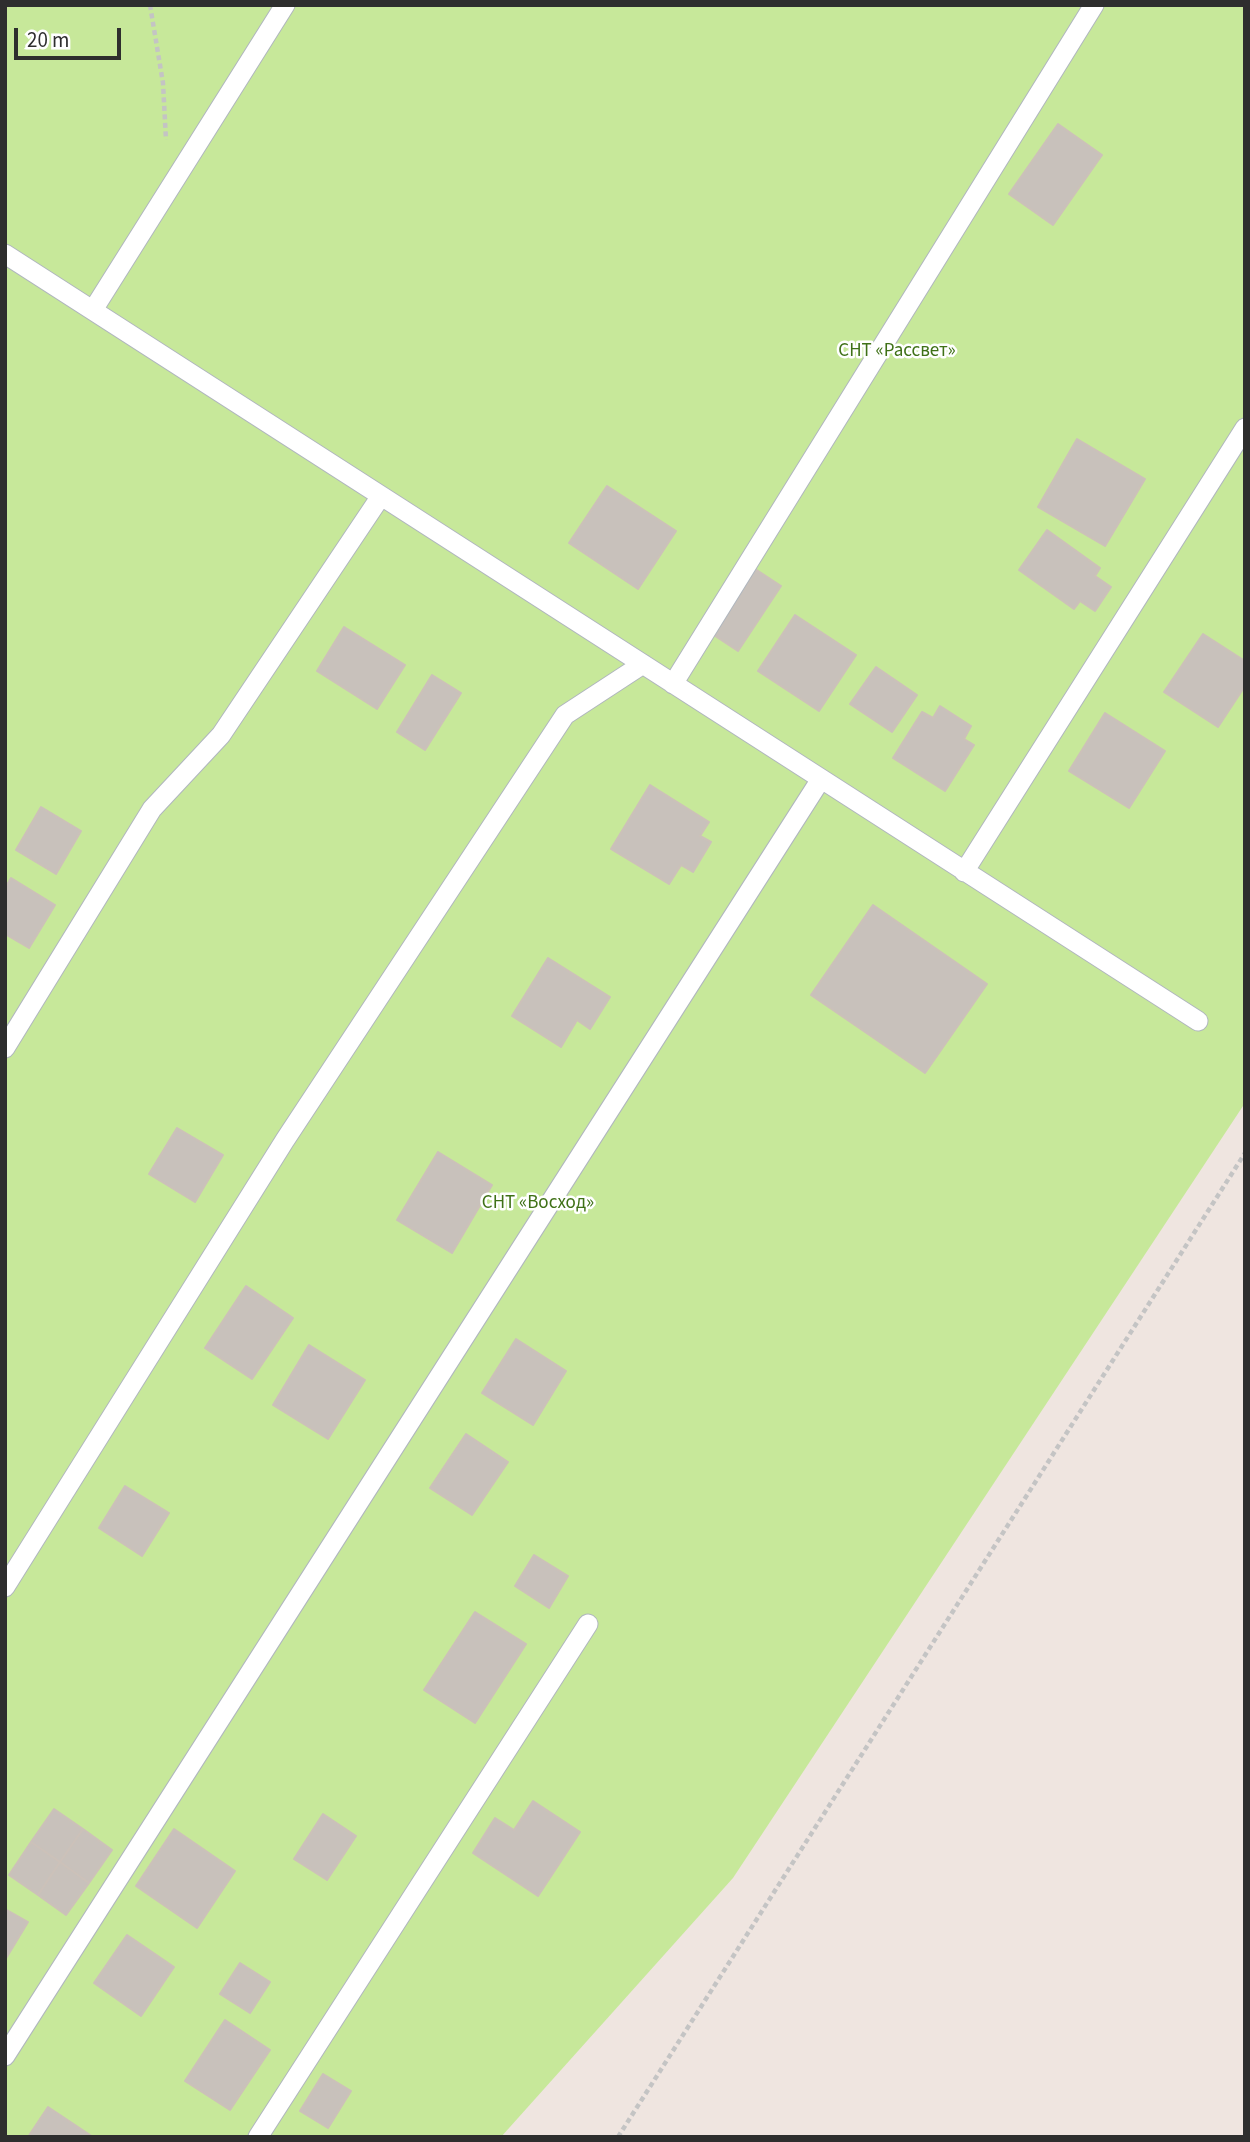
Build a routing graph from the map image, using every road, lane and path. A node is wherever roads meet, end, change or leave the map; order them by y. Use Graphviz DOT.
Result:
graph roads {
  1 [pos="150,5"];
  2 [pos="285,5"];
  3 [pos="1094,5"];
  4 [pos="168,191"];
  5 [pos="5,254"];
  6 [pos="93,310"];
  7 [pos="1245,428"];
  8 [pos="381,496"];
  9 [pos="643,664"];
  10 [pos="673,684"];
  11 [pos="821,779"];
  12 [pos="964,873"];
  13 [pos="1198,1021"];
  14 [pos="5,1048"];
  15 [pos="1245,1153"];
  16 [pos="5,1587"];
  17 [pos="588,1624"];
  18 [pos="5,2056"];
  19 [pos="258,2137"];
  20 [pos="618,2137"];
  1 -- 4 [label="path"];
  2 -- 4 [label="lane"];
  3 -- 10 [label="lane"];
  4 -- 6 [label="lane"];
  5 -- 6 [label="lane"];
  6 -- 8 [label="lane"];
  7 -- 12 [label="lane"];
  8 -- 9 [label="lane"];
  8 -- 14 [label="lane"];
  9 -- 10 [label="lane"];
  9 -- 16 [label="lane"];
  10 -- 11 [label="lane"];
  11 -- 12 [label="lane"];
  11 -- 18 [label="lane"];
  12 -- 13 [label="lane"];
  15 -- 20 [label="path"];
  17 -- 19 [label="lane"];
}
